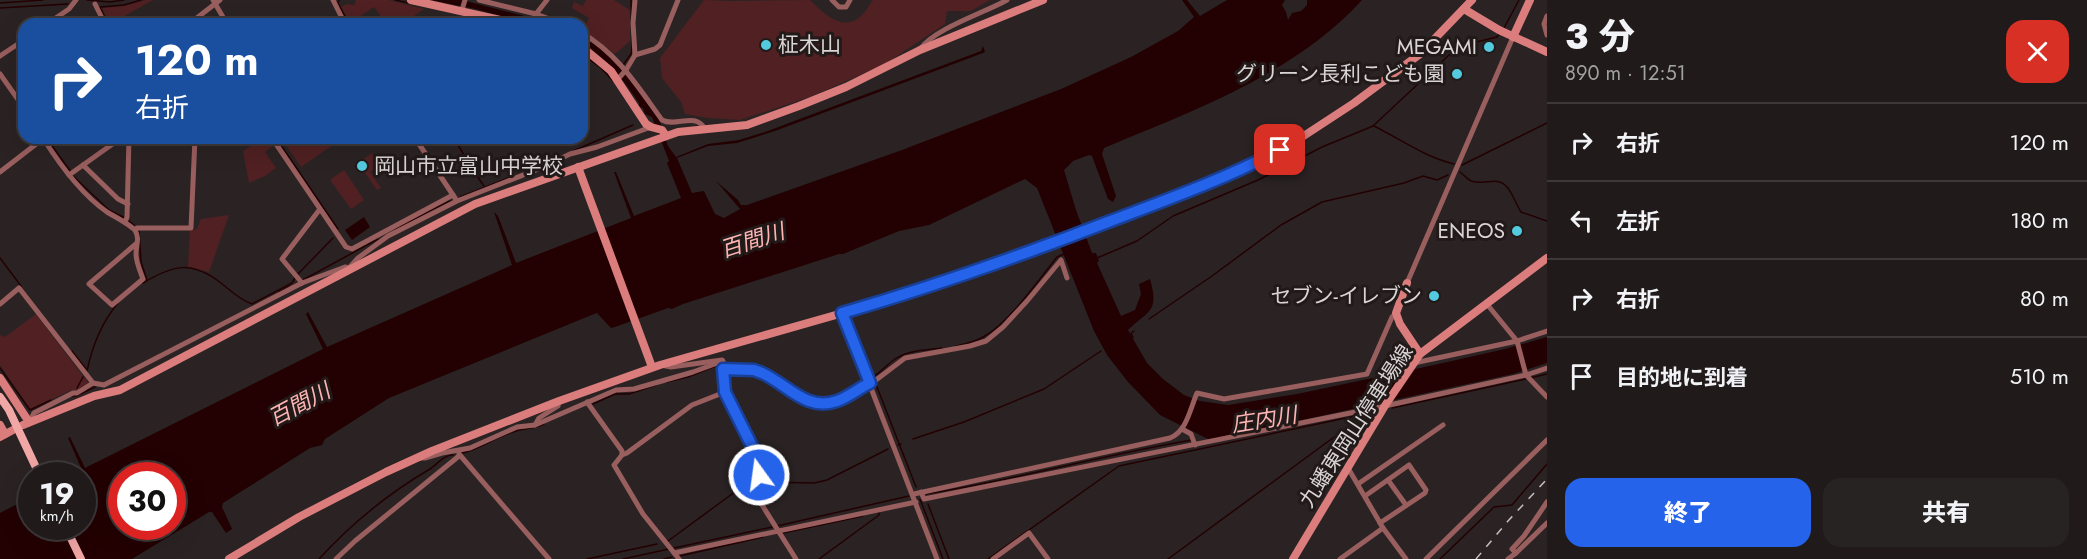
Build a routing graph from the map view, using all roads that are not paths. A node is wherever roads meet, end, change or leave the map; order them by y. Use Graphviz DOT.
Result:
graph roads {
  1 [pos="76,0"];
  2 [pos="333,0"];
  3 [pos="411,0"];
  4 [pos="465,0"];
  5 [pos="479,0"];
  6 [pos="547,0"];
  7 [pos="634,0"];
  8 [pos="678,0"];
  9 [pos="832,0"];
  10 [pos="850,0"];
  11 [pos="1007,0"];
  12 [pos="1043,0"];
  13 [pos="1472,0"];
  14 [pos="1530,0"];
  15 [pos="216,1"];
  16 [pos="95,4"];
  17 [pos="462,8"];
  18 [pos="1464,9"];
  19 [pos="536,14"];
  20 [pos="1547,16"];
  21 [pos="56,18"];
  22 [pos="102,18"];
  23 [pos="196,18"];
  24 [pos="224,18"];
  25 [pos="342,18"];
  26 [pos="497,18"];
  27 [pos="535,18"];
  28 [pos="547,18"];
  29 [pos="1547,35"];
  30 [pos="588,37"];
  31 [pos="1513,38"];
  32 [pos="18,44"];
  33 [pos="920,50"];
  34 [pos="588,52"];
  35 [pos="1547,52"];
  36 [pos="634,55"];
  37 [pos="0,56"];
  38 [pos="624,67"];
  39 [pos="0,74"];
  40 [pos="618,79"];
  41 [pos="18,100"];
  42 [pos="651,127"];
  43 [pos="705,129"];
  44 [pos="666,136"];
  45 [pos="35,144"];
  46 [pos="47,144"];
  47 [pos="113,144"];
  48 [pos="129,144"];
  49 [pos="195,144"];
  50 [pos="276,144"];
  51 [pos="419,144"];
  52 [pos="83,165"];
  53 [pos="578,167"];
  54 [pos="0,172"];
  55 [pos="69,175"];
  56 [pos="453,195"];
  57 [pos="457,201"];
  58 [pos="128,204"];
  59 [pos="320,209"];
  60 [pos="126,220"];
  61 [pos="135,230"];
  62 [pos="387,234"];
  63 [pos="137,243"];
  64 [pos="1547,258"];
  65 [pos="349,268"];
  66 [pos="1067,278"];
  67 [pos="302,283"];
  68 [pos="1407,283"];
  69 [pos="1486,303"];
  70 [pos="0,304"];
  71 [pos="842,313"];
  72 [pos="1396,313"];
  73 [pos="1547,331"];
  74 [pos="1517,342"];
  75 [pos="1420,354"];
  76 [pos="723,361"];
  77 [pos="656,366"];
  78 [pos="1411,366"];
  79 [pos="1547,368"];
  80 [pos="723,369"];
  81 [pos="1527,376"];
  82 [pos="0,378"];
  83 [pos="873,382"];
  84 [pos="93,383"];
  85 [pos="725,392"];
  86 [pos="0,397"];
  87 [pos="1547,397"];
  88 [pos="559,401"];
  89 [pos="588,404"];
  90 [pos="1386,405"];
  91 [pos="26,424"];
  92 [pos="535,424"];
  93 [pos="0,425"];
  94 [pos="1443,425"];
  95 [pos="1182,428"];
  96 [pos="13,430"];
  97 [pos="2,436"];
  98 [pos="1547,440"];
  99 [pos="1194,442"];
  100 [pos="458,453"];
  101 [pos="622,455"];
  102 [pos="417,458"];
  103 [pos="33,462"];
  104 [pos="1348,468"];
  105 [pos="1388,480"];
  106 [pos="1358,484"];
  107 [pos="921,492"];
  108 [pos="914,494"];
  109 [pos="1365,496"];
  110 [pos="916,502"];
  111 [pos="1547,502"];
  112 [pos="1406,505"];
  113 [pos="1547,522"];
  114 [pos="1382,526"];
  115 [pos="777,530"];
  116 [pos="72,540"];
  117 [pos="1516,553"];
  118 [pos="674,554"];
  119 [pos="81,559"];
  120 [pos="229,559"];
  121 [pos="336,559"];
  122 [pos="549,559"];
  123 [pos="796,559"];
  124 [pos="938,559"];
  125 [pos="993,559"];
  126 [pos="1048,559"];
  127 [pos="1293,559"];
  128 [pos="1340,559"];
  129 [pos="1406,559"];
  130 [pos="1426,559"];
  131 [pos="1508,559"];
  1 -- 21 [label="street"];
  2 -- 25 [label="street"];
  3 -- 17 [label="street"];
  4 -- 17 [label="street"];
  5 -- 19 [label="street"];
  6 -- 19 [label="street"];
  7 -- 36 [label="street"];
  8 -- 36 [label="street"];
  9 -- 10 [label="street"];
  11 -- 33 [label="street"];
  12 -- 33 [label="street"];
  13 -- 18 [label="street"];
  14 -- 31 [label="street"];
  15 -- 23 [label="street"];
  15 -- 24 [label="street"];
  16 -- 22 [label="street"];
  17 -- 26 [label="street"];
  18 -- 31 [label="street"];
  18 -- 71 [label="street"];
  19 -- 27 [label="street"];
  19 -- 28 [label="street"];
  20 -- 29 [label="street"];
  30 -- 38 [label="street"];
  31 -- 35 [label="street"];
  31 -- 68 [label="street"];
  32 -- 37 [label="street"];
  33 -- 43 [label="street"];
  34 -- 40 [label="street"];
  36 -- 38 [label="street"];
  38 -- 40 [label="street"];
  38 -- 43 [label="street"];
  39 -- 41 [label="street"];
  40 -- 42 [label="street"];
  42 -- 44 [label="street"];
  42 -- 57 [label="street"];
  43 -- 44 [label="street"];
  44 -- 53 [label="street"];
  45 -- 54 [label="street"];
  46 -- 55 [label="street"];
  47 -- 52 [label="street"];
  48 -- 58 [label="street"];
  49 -- 61 [label="street"];
  50 -- 59 [label="street"];
  51 -- 56 [label="street"];
  52 -- 55 [label="street"];
  52 -- 58 [label="street"];
  53 -- 65 [label="street"];
  53 -- 77 [label="street"];
  55 -- 60 [label="street"];
  56 -- 57 [label="street"];
  56 -- 62 [label="street"];
  57 -- 62 [label="street"];
  58 -- 60 [label="street"];
  59 -- 62 [label="street"];
  59 -- 67 [label="street"];
  60 -- 61 [label="street"];
  61 -- 63 [label="street"];
  62 -- 65 [label="street"];
  63 -- 63 [label="street"];
  64 -- 69 [label="street, 九蟠東岡山停車場線"];
  65 -- 67 [label="street"];
  65 -- 91 [label="street"];
  66 -- 83 [label="street"];
  67 -- 84 [label="street"];
  68 -- 72 [label="street"];
  69 -- 74 [label="street"];
  69 -- 75 [label="street, 九蟠東岡山停車場線"];
  70 -- 84 [label="street"];
  71 -- 77 [label="street"];
  71 -- 83 [label="street"];
  72 -- 75 [label="street"];
  72 -- 95 [label="street"];
  73 -- 74 [label="street"];
  74 -- 78 [label="street"];
  74 -- 81 [label="street"];
  75 -- 78 [label="street, 九蟠東岡山停車場線"];
  76 -- 77 [label="street"];
  76 -- 80 [label="street"];
  76 -- 89 [label="street"];
  77 -- 88 [label="street"];
  78 -- 90 [label="street, 九蟠東岡山停車場線"];
  79 -- 81 [label="street"];
  80 -- 83 [label="street"];
  80 -- 85 [label="street"];
  81 -- 87 [label="street"];
  81 -- 90 [label="street"];
  82 -- 91 [label="street"];
  83 -- 108 [label="street"];
  84 -- 91 [label="street"];
  85 -- 101 [label="street"];
  85 -- 115 [label="street"];
  86 -- 103 [label="main road"];
  88 -- 92 [label="street"];
  88 -- 102 [label="street"];
  89 -- 92 [label="street"];
  89 -- 101 [label="street"];
  90 -- 99 [label="street"];
  90 -- 104 [label="street, 九蟠東岡山停車場線"];
  92 -- 100 [label="street"];
  93 -- 97 [label="street"];
  94 -- 106 [label="street"];
  95 -- 99 [label="street"];
  95 -- 107 [label="street"];
  96 -- 97 [label="street"];
  98 -- 130 [label="street"];
  99 -- 107 [label="street"];
  100 -- 102 [label="street"];
  100 -- 121 [label="street"];
  100 -- 122 [label="street"];
  101 -- 118 [label="street"];
  102 -- 120 [label="street"];
  104 -- 106 [label="street"];
  104 -- 127 [label="street, 九蟠東岡山停車場線"];
  105 -- 109 [label="street"];
  105 -- 112 [label="street"];
  105 -- 112 [label="street"];
  106 -- 109 [label="street"];
  107 -- 108 [label="street"];
  108 -- 110 [label="street"];
  109 -- 114 [label="street"];
  110 -- 115 [label="street"];
  110 -- 124 [label="street"];
  111 -- 117 [label="street"];
  112 -- 114 [label="street"];
  113 -- 117 [label="street"];
  114 -- 128 [label="street"];
  114 -- 129 [label="street"];
  115 -- 118 [label="street"];
  115 -- 123 [label="street"];
  116 -- 119 [label="main road"];
  117 -- 131 [label="street"];
  125 -- 126 [label="street"];
}
